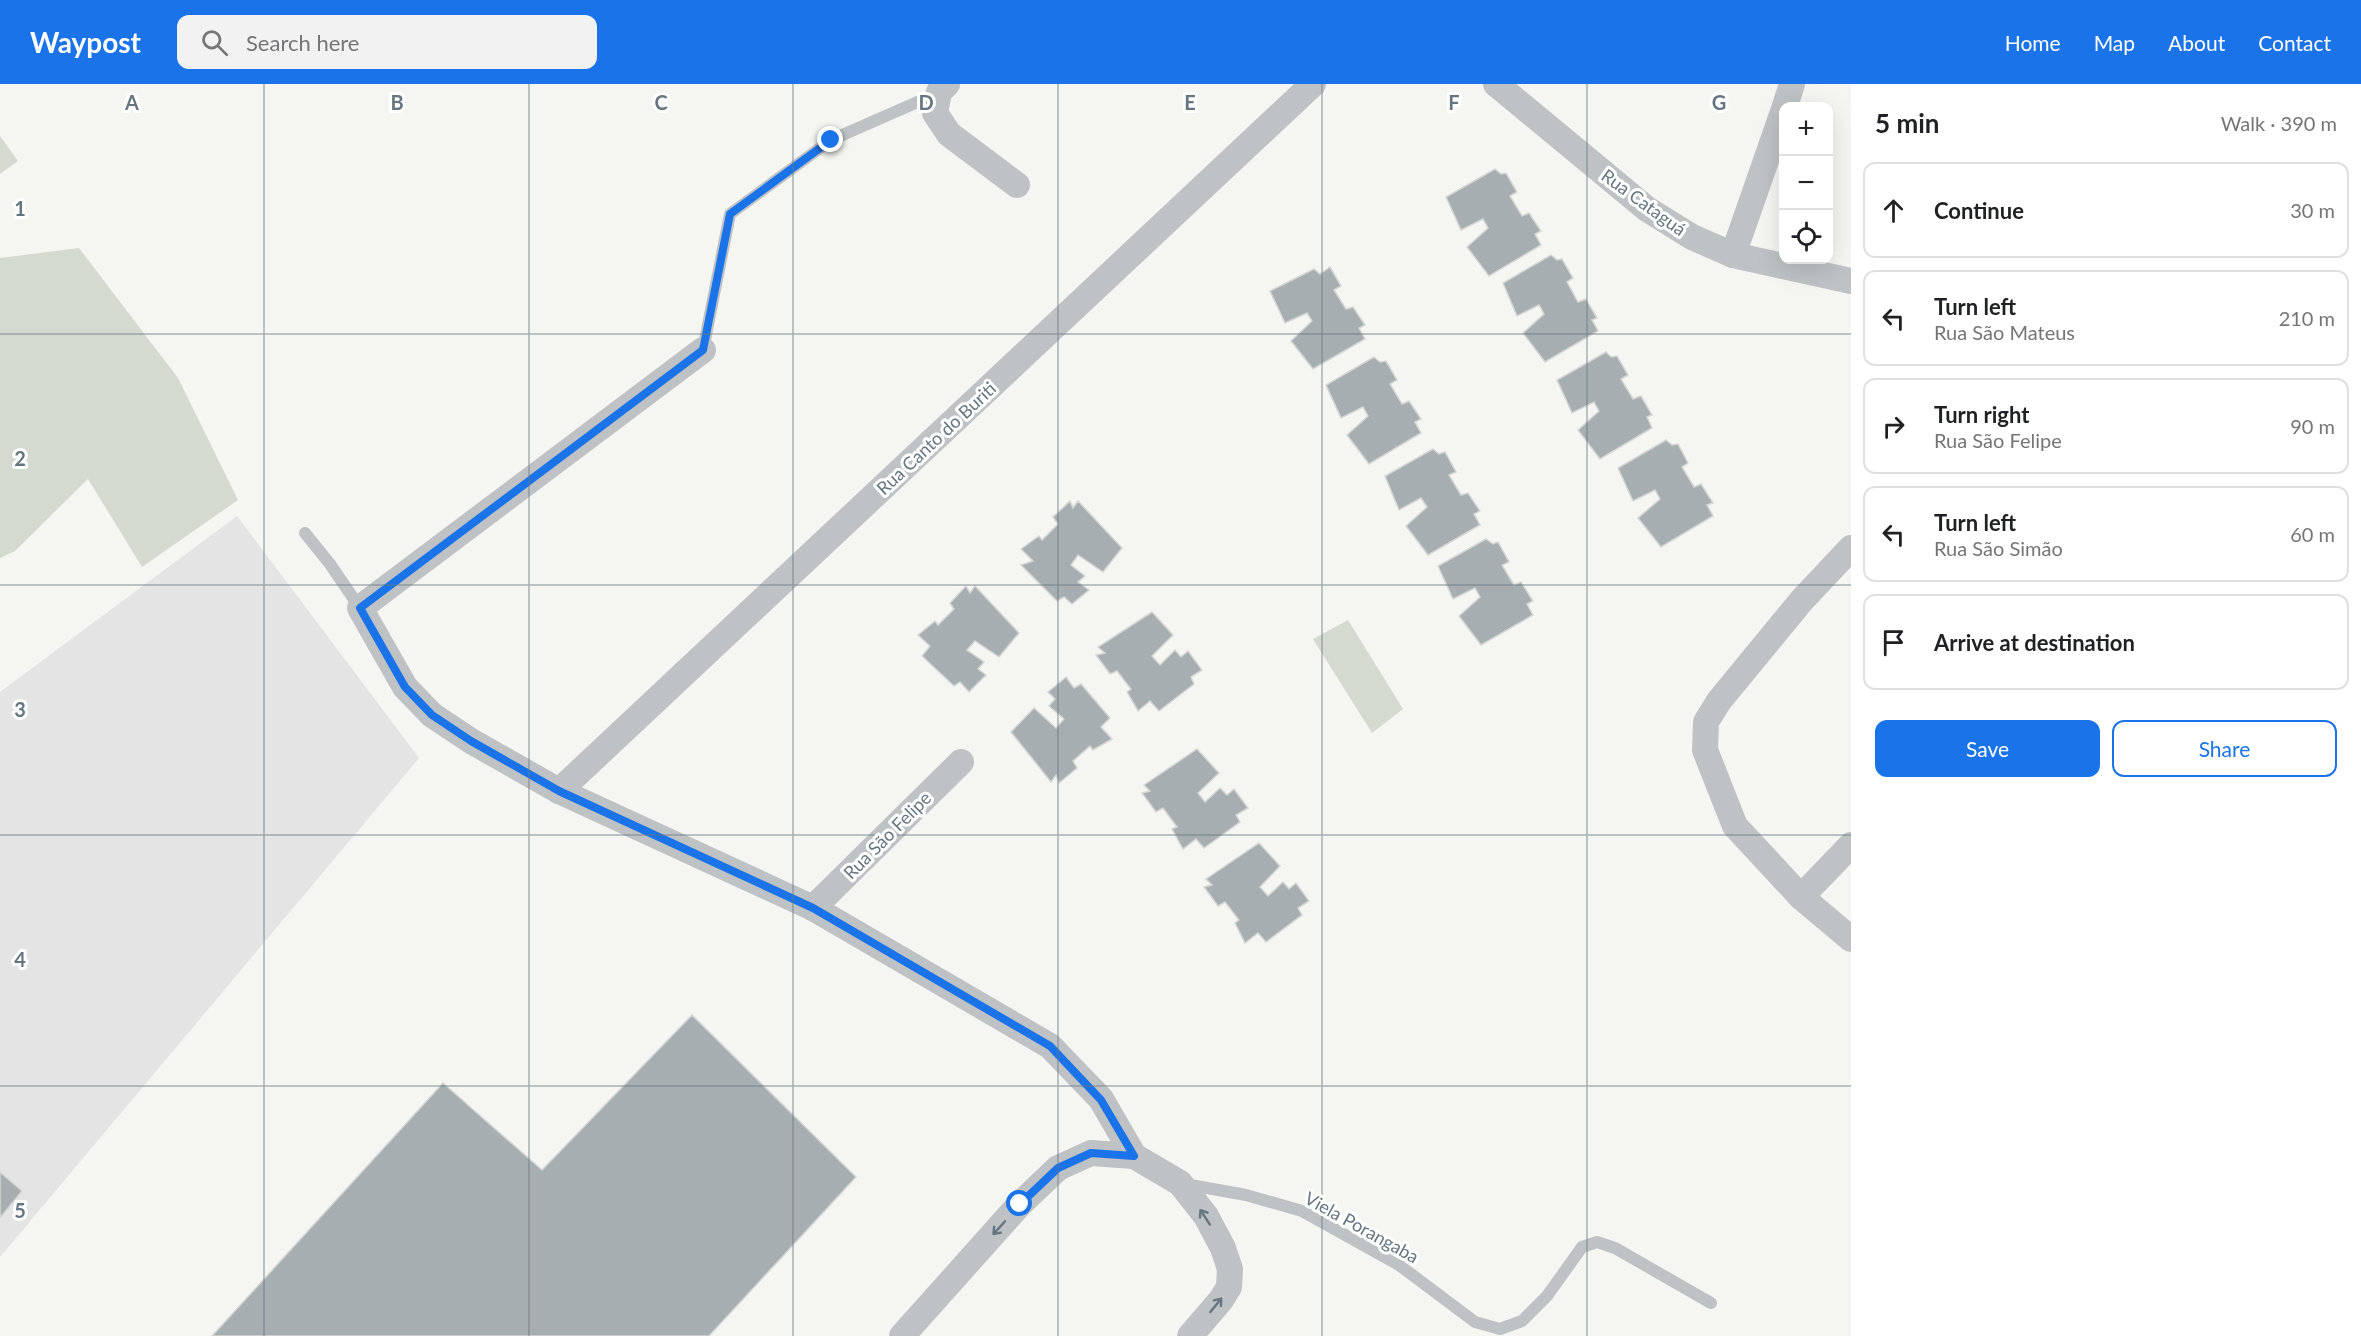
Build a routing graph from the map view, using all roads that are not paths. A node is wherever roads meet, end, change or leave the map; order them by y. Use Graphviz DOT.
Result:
graph roads {
  1 [pos="1313,84"];
  2 [pos="1496,84"];
  3 [pos="1792,84"];
  4 [pos="943,88"];
  5 [pos="1786,102"];
  6 [pos="1779,122"];
  7 [pos="1017,185"];
  8 [pos="1733,255"];
  9 [pos="1851,281"];
  10 [pos="703,350"];
  11 [pos="305,533"];
  12 [pos="1851,548"];
  13 [pos="360,608"];
  14 [pos="961,762"];
  15 [pos="559,791"];
  16 [pos="1851,845"];
  17 [pos="1801,897"];
  18 [pos="813,908"];
  19 [pos="1851,939"];
  20 [pos="1134,1156"];
  21 [pos="1180,1183"];
  22 [pos="1711,1303"];
  23 [pos="902,1336"];
  24 [pos="1190,1336"];
  1 -- 15 [label="street, Rua Canto do Buriti"];
  2 -- 8 [label="street, Rua Cataguá"];
  3 -- 5 [label="street"];
  4 -- 7 [label="street"];
  4 -- 10 [label="lane"];
  6 -- 8 [label="street"];
  8 -- 9 [label="street, Rua Cataguá"];
  10 -- 13 [label="street"];
  11 -- 13 [label="lane"];
  12 -- 17 [label="street"];
  13 -- 15 [label="street"];
  14 -- 18 [label="street, Rua São Felipe"];
  15 -- 18 [label="street"];
  16 -- 17 [label="street"];
  17 -- 19 [label="street"];
  18 -- 20 [label="street"];
  20 -- 21 [label="street"];
  20 -- 23 [label="street, one-way"];
  21 -- 22 [label="lane, Viela Porangaba"];
  24 -- 21 [label="street, one-way"];
}
